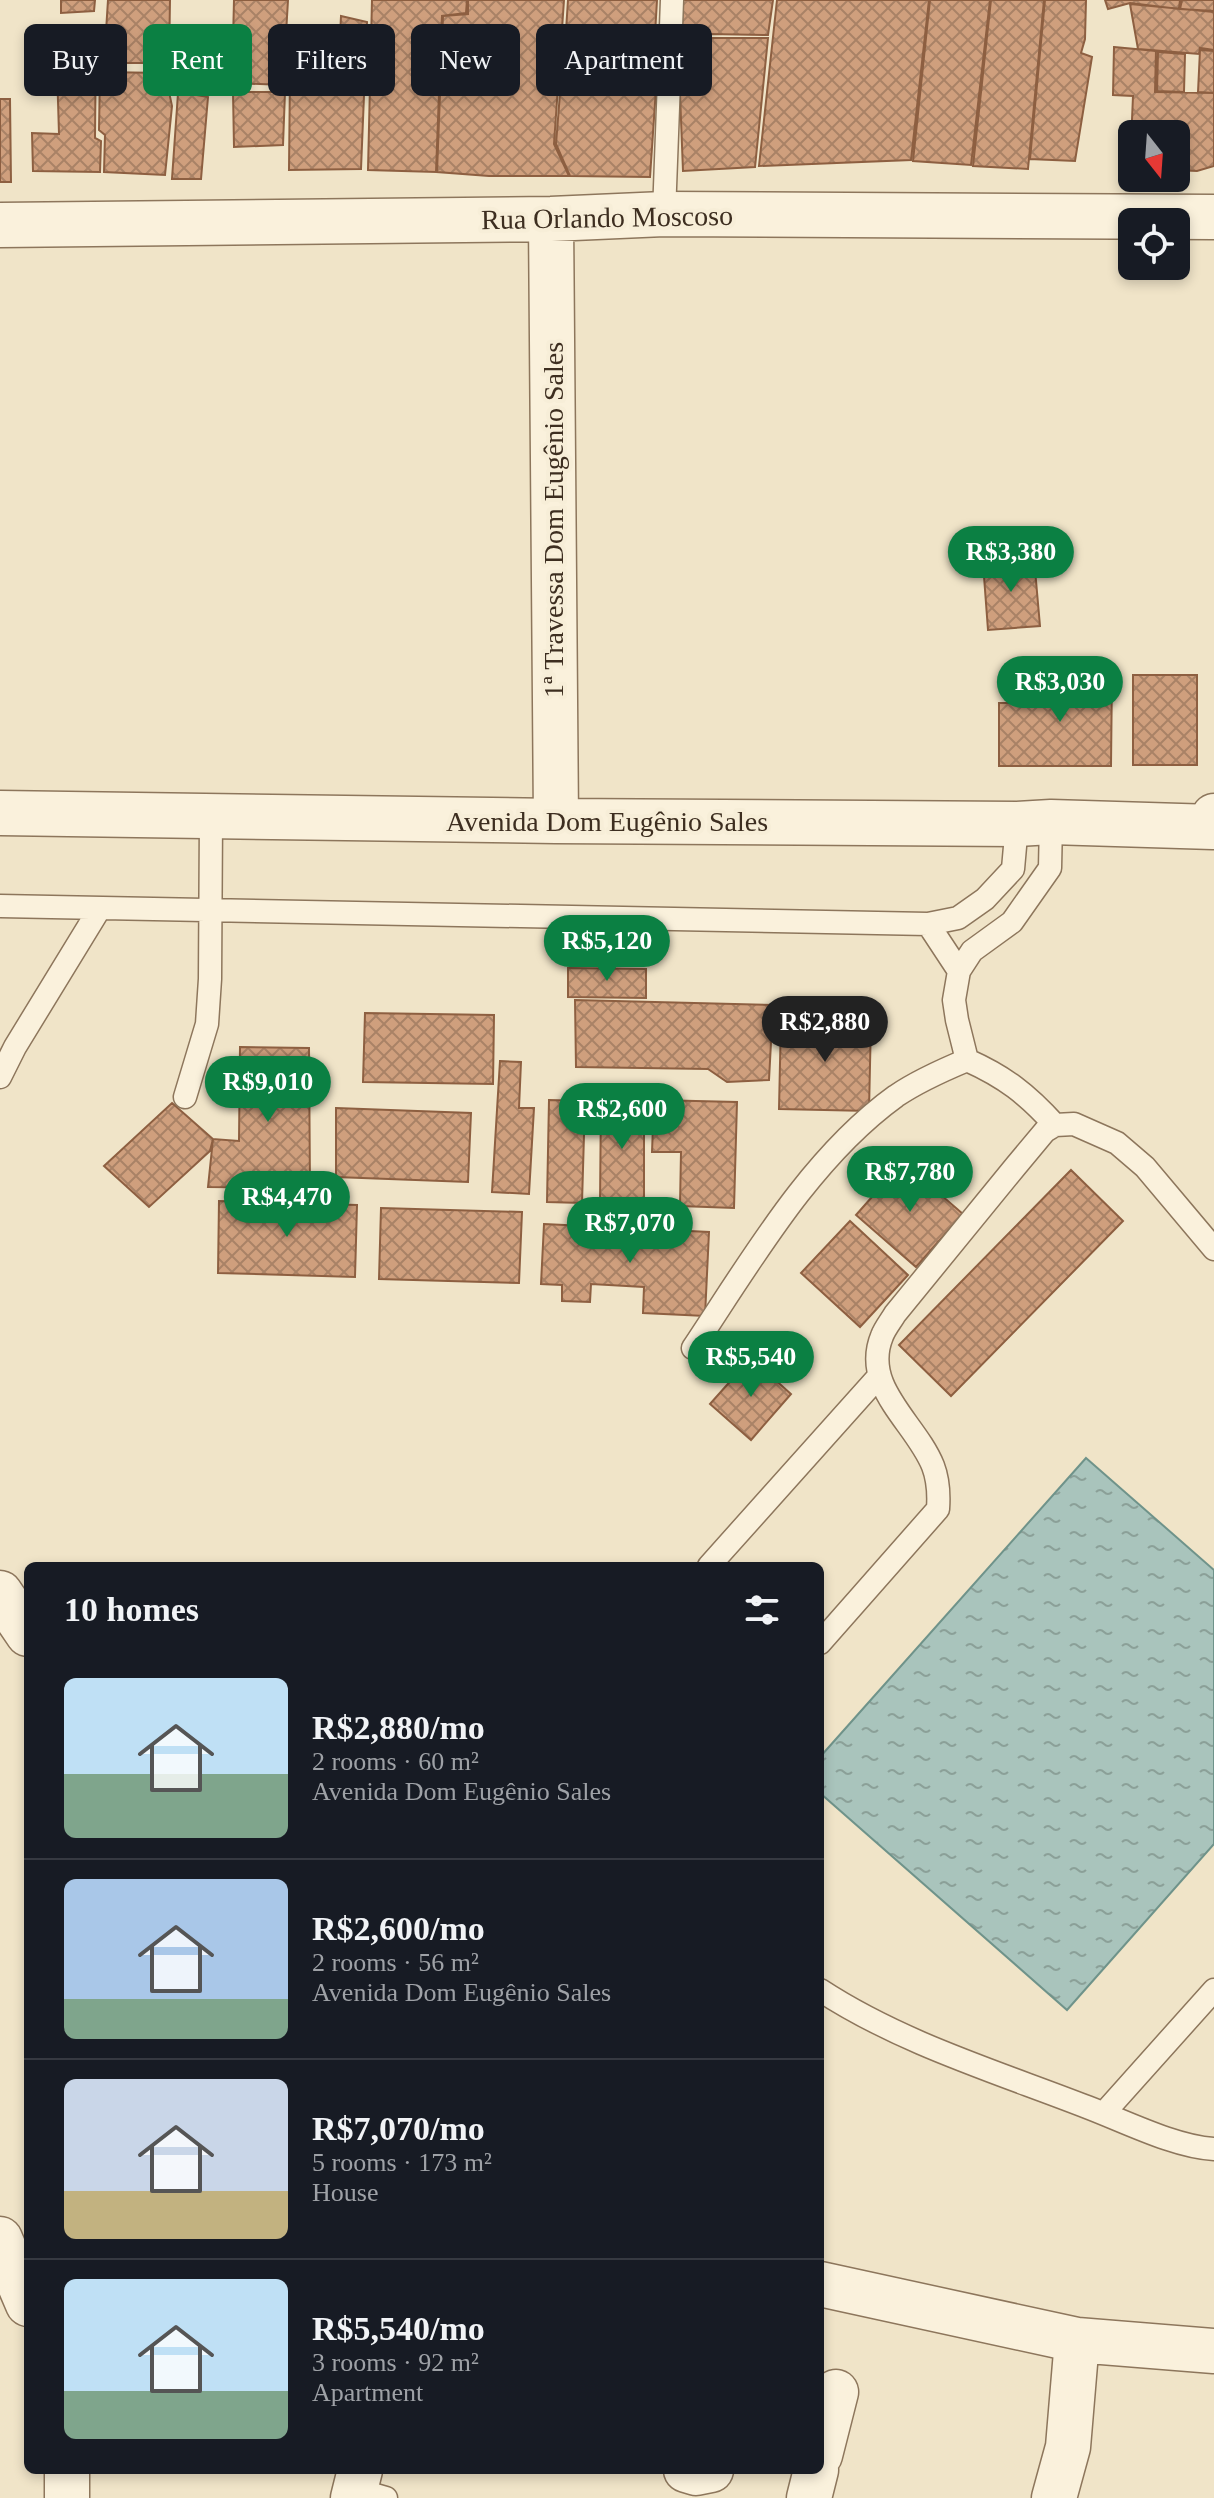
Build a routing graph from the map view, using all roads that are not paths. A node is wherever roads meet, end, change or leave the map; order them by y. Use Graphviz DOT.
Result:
graph roads {
  1 [pos="672,0"];
  2 [pos="664,214"];
  3 [pos="1214,217"];
  4 [pos="551,219"];
  5 [pos="0,225"];
  6 [pos="0,813"];
  7 [pos="211,817"];
  8 [pos="556,821"];
  9 [pos="1034,823"];
  10 [pos="1214,824"];
  11 [pos="0,906"];
  12 [pos="100,908"];
  13 [pos="210,910"];
  14 [pos="928,924"];
  15 [pos="959,971"];
  16 [pos="967,1060"];
  17 [pos="0,1077"];
  18 [pos="185,1097"];
  19 [pos="1055,1125"];
  20 [pos="1214,1249"];
  21 [pos="693,1348"];
  22 [pos="879,1376"];
  23 [pos="713,1562"];
  24 [pos="0,1593"];
  25 [pos="24,1628"];
  26 [pos="824,1638"];
  27 [pos="1214,1990"];
  28 [pos="824,1993"];
  29 [pos="1104,2113"];
  30 [pos="1214,2149"];
  31 [pos="2,2248"];
  32 [pos="824,2285"];
  33 [pos="24,2295"];
  34 [pos="1077,2340"];
  35 [pos="1214,2351"];
  36 [pos="836,2392"];
  37 [pos="824,2439"];
  38 [pos="67,2474"];
  39 [pos="815,2474"];
  40 [pos="67,2498"];
  41 [pos="809,2498"];
  42 [pos="1054,2498"];
  1 -- 2 [label="lane"];
  2 -- 3 [label="street, Rua Orlando Moscoso"];
  2 -- 4 [label="street, Rua Orlando Moscoso"];
  4 -- 5 [label="street, Rua Orlando Moscoso"];
  4 -- 8 [label="street, 1ª Travessa Dom Eugênio Sales"];
  6 -- 7 [label="street, Avenida Dom Eugênio Sales"];
  7 -- 8 [label="street, Avenida Dom Eugênio Sales"];
  7 -- 13 [label="lane"];
  8 -- 9 [label="street, Avenida Dom Eugênio Sales"];
  9 -- 10 [label="street, Avenida Dom Eugênio Sales"];
  9 -- 14 [label="lane"];
  9 -- 15 [label="lane"];
  11 -- 12 [label="lane"];
  12 -- 13 [label="lane"];
  12 -- 17 [label="lane"];
  13 -- 14 [label="lane"];
  13 -- 18 [label="lane"];
  14 -- 15 [label="lane"];
  15 -- 16 [label="lane"];
  16 -- 19 [label="lane"];
  16 -- 21 [label="lane"];
  19 -- 20 [label="lane"];
  19 -- 22 [label="lane"];
  22 -- 23 [label="lane"];
  22 -- 26 [label="lane"];
  24 -- 25 [label="street"];
  27 -- 29 [label="lane"];
  28 -- 29 [label="lane"];
  29 -- 30 [label="lane"];
  31 -- 33 [label="street"];
  32 -- 34 [label="street"];
  34 -- 35 [label="street"];
  34 -- 42 [label="street"];
  36 -- 37 [label="street"];
  38 -- 40 [label="street"];
  39 -- 41 [label="street"];
}
